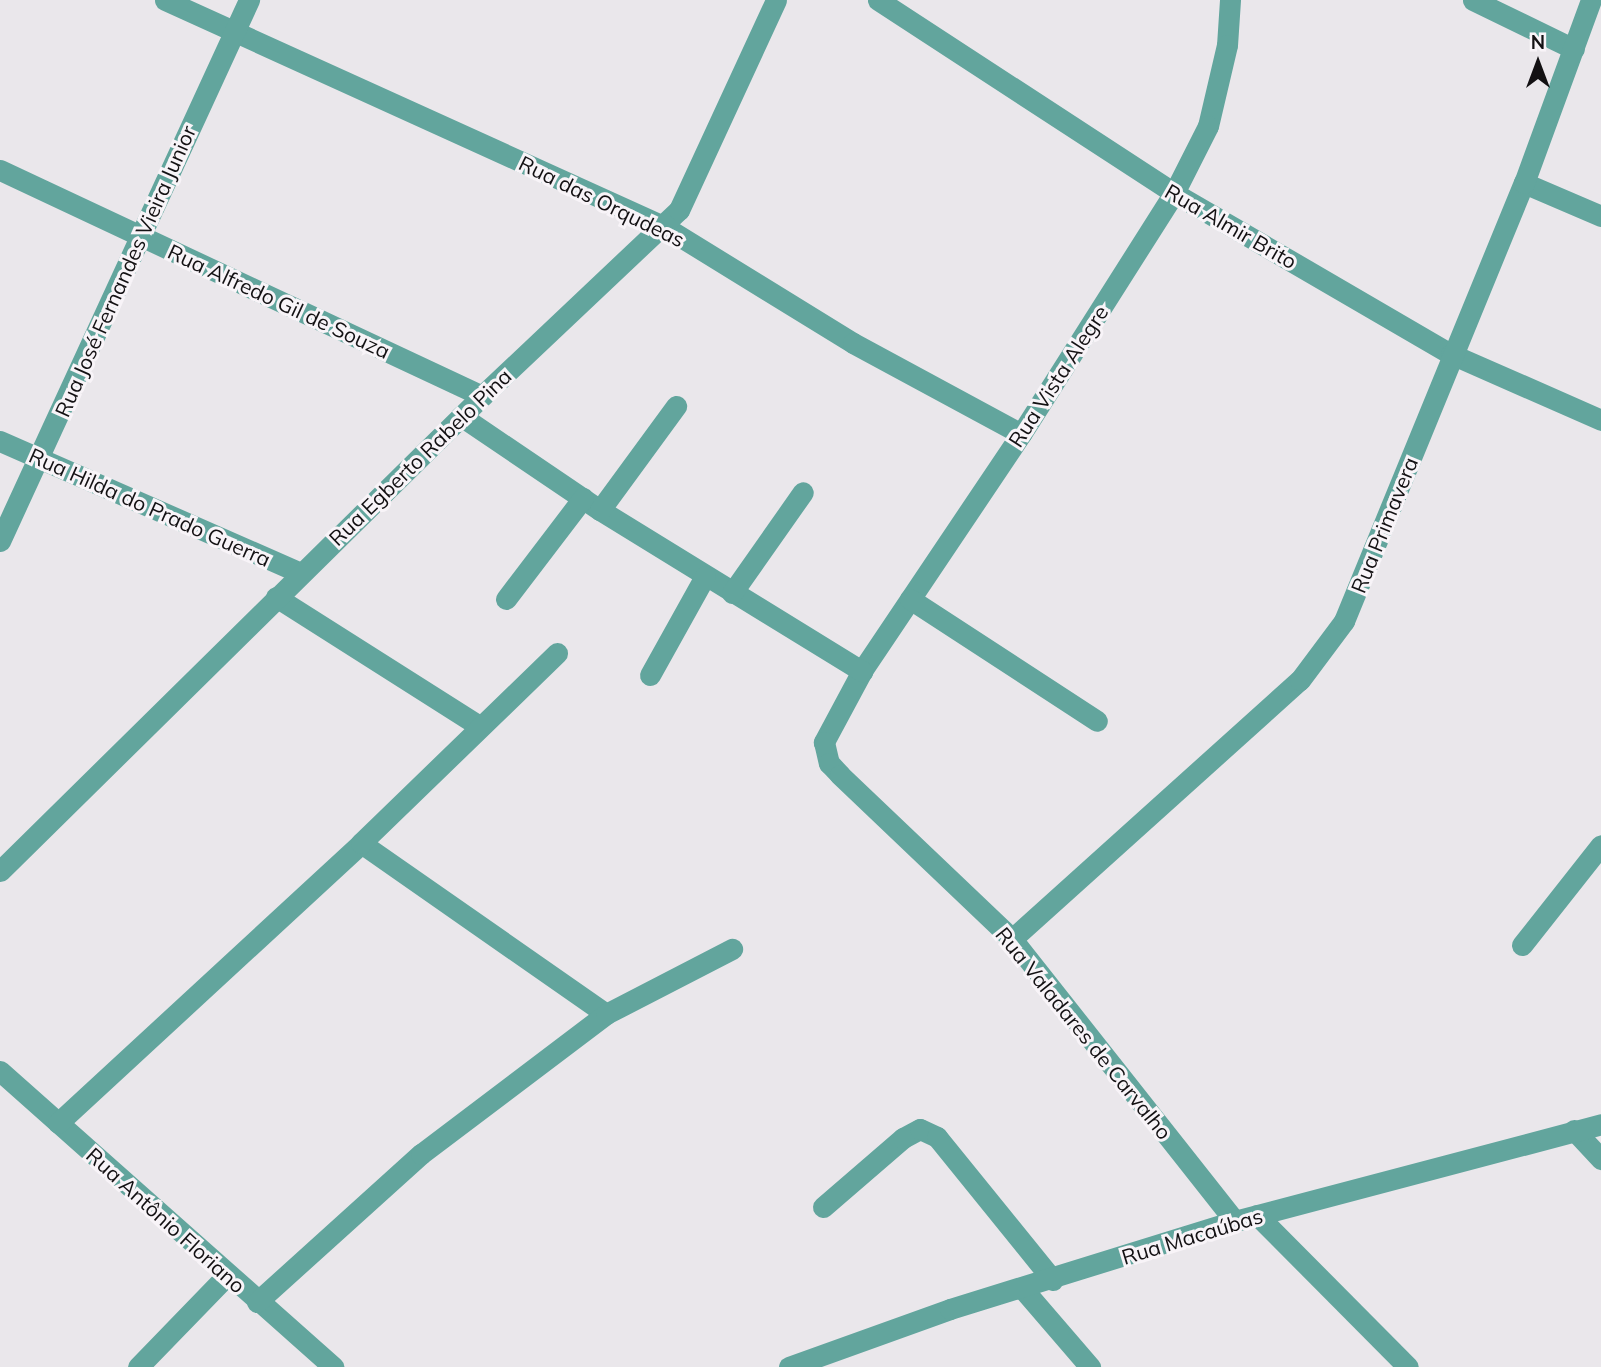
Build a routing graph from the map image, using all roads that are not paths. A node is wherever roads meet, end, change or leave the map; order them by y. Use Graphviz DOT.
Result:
graph roads {
  1 [pos="165,0"];
  2 [pos="249,0"];
  3 [pos="775,0"];
  4 [pos="878,0"];
  5 [pos="1230,0"];
  6 [pos="1472,0"];
  7 [pos="1591,0"];
  8 [pos="235,30"];
  9 [pos="1574,49"];
  10 [pos="0,170"];
  11 [pos="1524,183"];
  12 [pos="1174,193"];
  13 [pos="1601,216"];
  14 [pos="663,226"];
  15 [pos="138,236"];
  16 [pos="1451,354"];
  17 [pos="482,396"];
  18 [pos="676,406"];
  19 [pos="461,416"];
  20 [pos="1601,419"];
  21 [pos="1021,434"];
  22 [pos="0,441"];
  23 [pos="41,460"];
  24 [pos="803,492"];
  25 [pos="592,504"];
  26 [pos="0,541"];
  27 [pos="300,573"];
  28 [pos="705,576"];
  29 [pos="732,593"];
  30 [pos="276,597"];
  31 [pos="506,599"];
  32 [pos="910,599"];
  33 [pos="557,653"];
  34 [pos="862,671"];
  35 [pos="650,675"];
  36 [pos="1097,721"];
  37 [pos="479,726"];
  38 [pos="827,728"];
  39 [pos="361,843"];
  40 [pos="1601,845"];
  41 [pos="0,870"];
  42 [pos="1012,939"];
  43 [pos="1522,945"];
  44 [pos="732,949"];
  45 [pos="606,1014"];
  46 [pos="2,1076"];
  47 [pos="58,1123"];
  48 [pos="1601,1124"];
  49 [pos="1574,1130"];
  50 [pos="1601,1159"];
  51 [pos="822,1207"];
  52 [pos="1257,1214"];
  53 [pos="1235,1221"];
  54 [pos="227,1275"];
  55 [pos="1053,1280"];
  56 [pos="1023,1289"];
  57 [pos="257,1302"];
  58 [pos="138,1367"];
  59 [pos="333,1367"];
  60 [pos="789,1367"];
  61 [pos="1090,1367"];
  62 [pos="1408,1367"];
  1 -- 8 [label="street, Rua das Orqudeas"];
  2 -- 8 [label="street, Rua José Fernandes Vieira Junior"];
  3 -- 14 [label="street, Rua Egberto Rabelo Pina"];
  4 -- 12 [label="street, Rua Almir Brito"];
  5 -- 12 [label="street, Rua Vista Alegre"];
  6 -- 9 [label="street"];
  7 -- 9 [label="street, Rua Primavera"];
  8 -- 14 [label="street, Rua das Orqudeas"];
  8 -- 15 [label="street, Rua José Fernandes Vieira Junior"];
  9 -- 11 [label="street, Rua Primavera"];
  10 -- 15 [label="street, Rua Alfredo Gil de Souza"];
  11 -- 13 [label="street"];
  11 -- 16 [label="street, Rua Primavera"];
  12 -- 16 [label="street, Rua Almir Brito"];
  12 -- 21 [label="street, Rua Vista Alegre"];
  14 -- 17 [label="street, Rua Egberto Rabelo Pina"];
  14 -- 21 [label="street, Rua das Orqudeas"];
  15 -- 17 [label="street, Rua Alfredo Gil de Souza"];
  15 -- 23 [label="street, Rua José Fernandes Vieira Junior"];
  16 -- 20 [label="street, Rua Almir Brito"];
  16 -- 42 [label="street, Rua Primavera"];
  17 -- 19 [label="street, Rua Egberto Rabelo Pina"];
  18 -- 25 [label="street"];
  19 -- 25 [label="street"];
  19 -- 27 [label="street, Rua Egberto Rabelo Pina"];
  21 -- 32 [label="street, Rua Vista Alegre"];
  22 -- 23 [label="street, Rua Hilda do Prado Guerra"];
  23 -- 26 [label="street, Rua José Fernandes Vieira Junior"];
  23 -- 27 [label="street, Rua Hilda do Prado Guerra"];
  24 -- 29 [label="street"];
  25 -- 28 [label="street"];
  25 -- 31 [label="street"];
  27 -- 30 [label="street, Rua Egberto Rabelo Pina"];
  28 -- 29 [label="street"];
  28 -- 35 [label="street"];
  29 -- 34 [label="street"];
  30 -- 37 [label="street, Rua Hilda do Prado Guerra"];
  30 -- 41 [label="street, Rua Egberto Rabelo Pina"];
  32 -- 34 [label="street, Rua Vista Alegre"];
  32 -- 36 [label="street"];
  33 -- 37 [label="street"];
  34 -- 38 [label="street, Rua Vista Alegre"];
  37 -- 39 [label="street"];
  38 -- 42 [label="street, Rua Valadares de Carvalho"];
  39 -- 45 [label="street"];
  39 -- 47 [label="street"];
  40 -- 43 [label="street"];
  42 -- 53 [label="street, Rua Valadares de Carvalho"];
  44 -- 45 [label="street"];
  45 -- 57 [label="street"];
  46 -- 47 [label="street, Rua Antônio Floriano"];
  47 -- 54 [label="street, Rua Antônio Floriano"];
  48 -- 49 [label="street, Rua Macaúbas"];
  49 -- 50 [label="street"];
  49 -- 52 [label="street, Rua Macaúbas"];
  51 -- 55 [label="street"];
  52 -- 53 [label="street, Rua Macaúbas"];
  52 -- 62 [label="street"];
  53 -- 55 [label="street, Rua Macaúbas"];
  54 -- 57 [label="street, Rua Antônio Floriano"];
  54 -- 58 [label="street"];
  55 -- 56 [label="street, Rua Macaúbas"];
  56 -- 60 [label="street, Rua Macaúbas"];
  56 -- 61 [label="street"];
  57 -- 59 [label="street, Rua Antônio Floriano"];
}
